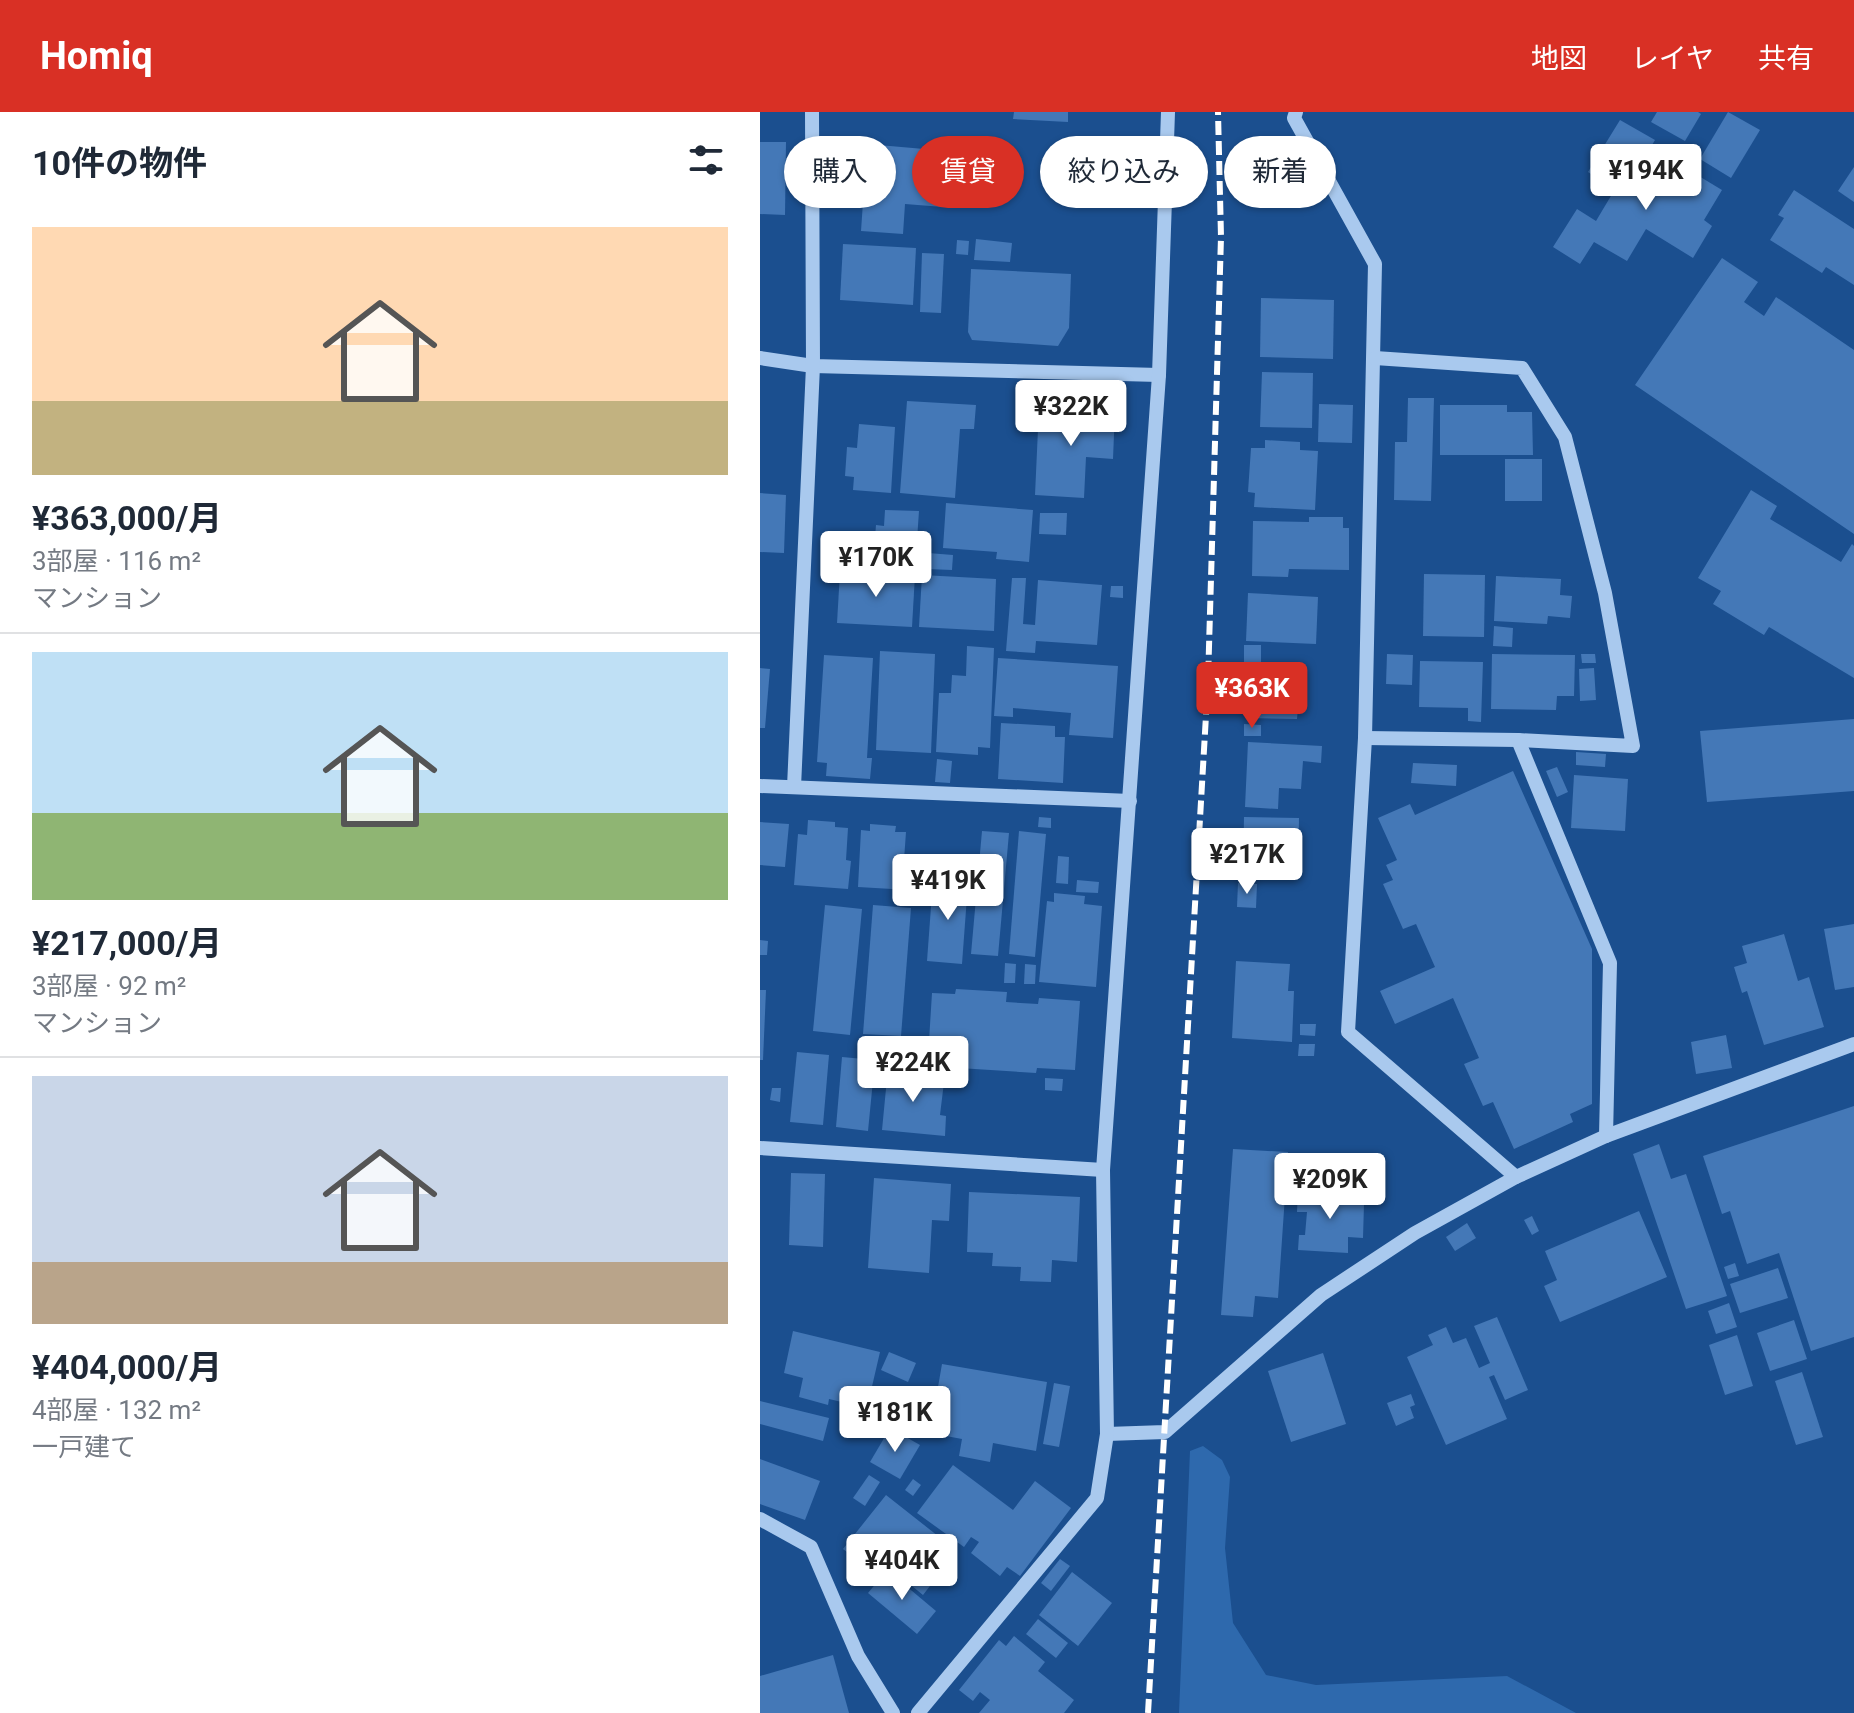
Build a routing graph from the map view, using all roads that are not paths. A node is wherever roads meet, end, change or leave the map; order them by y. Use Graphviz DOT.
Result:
graph roads {
  1 [pos="812,112"];
  2 [pos="1168,112"];
  3 [pos="1296,112"];
  4 [pos="760,358"];
  5 [pos="1375,358"];
  6 [pos="813,366"];
  7 [pos="1159,375"];
  8 [pos="1365,738"];
  9 [pos="1518,740"];
  10 [pos="760,786"];
  11 [pos="794,787"];
  12 [pos="1130,801"];
  13 [pos="1854,1044"];
  14 [pos="1606,1136"];
  15 [pos="760,1148"];
  16 [pos="1103,1170"];
  17 [pos="1516,1177"];
  18 [pos="1107,1434"];
  19 [pos="760,1519"];
  20 [pos="893,1713"];
  21 [pos="918,1713"];
  1 -- 6 [label="street"];
  2 -- 7 [label="street"];
  3 -- 5 [label="street"];
  4 -- 6 [label="street"];
  5 -- 8 [label="street"];
  5 -- 9 [label="street"];
  6 -- 7 [label="street"];
  6 -- 11 [label="street"];
  7 -- 12 [label="street"];
  8 -- 9 [label="street"];
  8 -- 17 [label="street"];
  9 -- 14 [label="street"];
  10 -- 11 [label="street"];
  11 -- 12 [label="street"];
  12 -- 16 [label="street"];
  13 -- 14 [label="street"];
  14 -- 17 [label="street"];
  15 -- 16 [label="street"];
  16 -- 18 [label="street"];
  17 -- 18 [label="street"];
  18 -- 21 [label="street"];
  19 -- 20 [label="street"];
}
